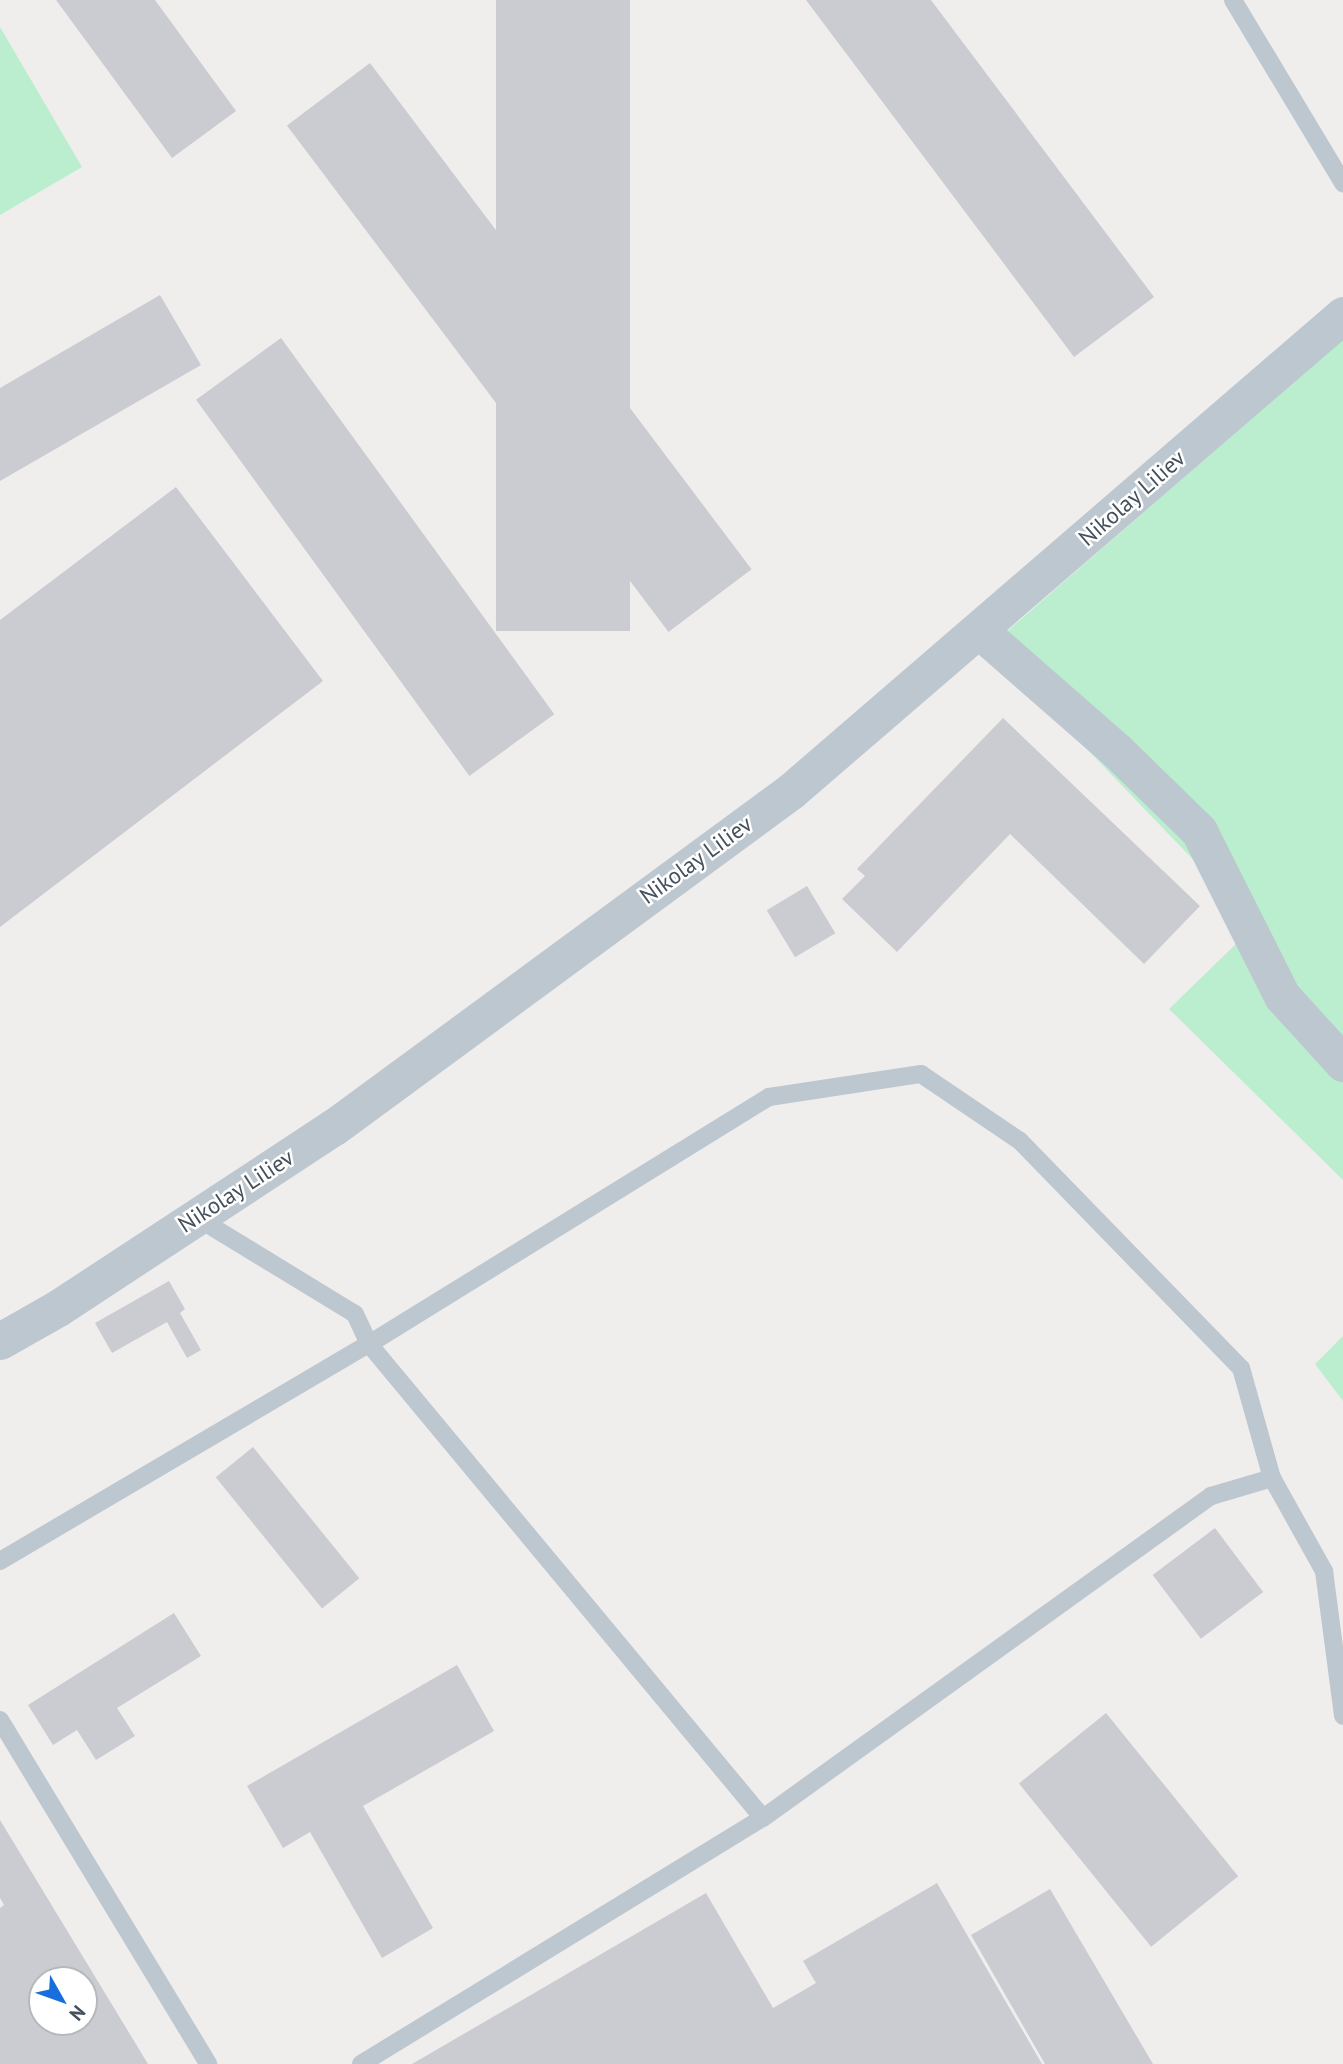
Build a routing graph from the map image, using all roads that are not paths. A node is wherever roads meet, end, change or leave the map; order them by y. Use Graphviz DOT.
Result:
graph roads {
  1 [pos="1233,0"];
  2 [pos="1343,183"];
  3 [pos="1343,315"];
  4 [pos="980,631"];
  5 [pos="1343,1063"];
  6 [pos="196,1217"];
  7 [pos="0,1341"];
  8 [pos="369,1343"];
  9 [pos="1272,1478"];
  10 [pos="0,1561"];
  11 [pos="1343,1716"];
  12 [pos="0,1720"];
  13 [pos="763,1818"];
  14 [pos="208,2064"];
  15 [pos="360,2064"];
  1 -- 2 [label="lane"];
  3 -- 4 [label="street, Nikolay Liliev"];
  4 -- 5 [label="street"];
  4 -- 6 [label="street, Nikolay Liliev"];
  6 -- 7 [label="street, Nikolay Liliev"];
  6 -- 8 [label="lane"];
  8 -- 9 [label="lane"];
  8 -- 10 [label="lane"];
  8 -- 13 [label="lane"];
  9 -- 11 [label="lane"];
  9 -- 13 [label="lane"];
  12 -- 14 [label="lane"];
  13 -- 15 [label="lane"];
}
